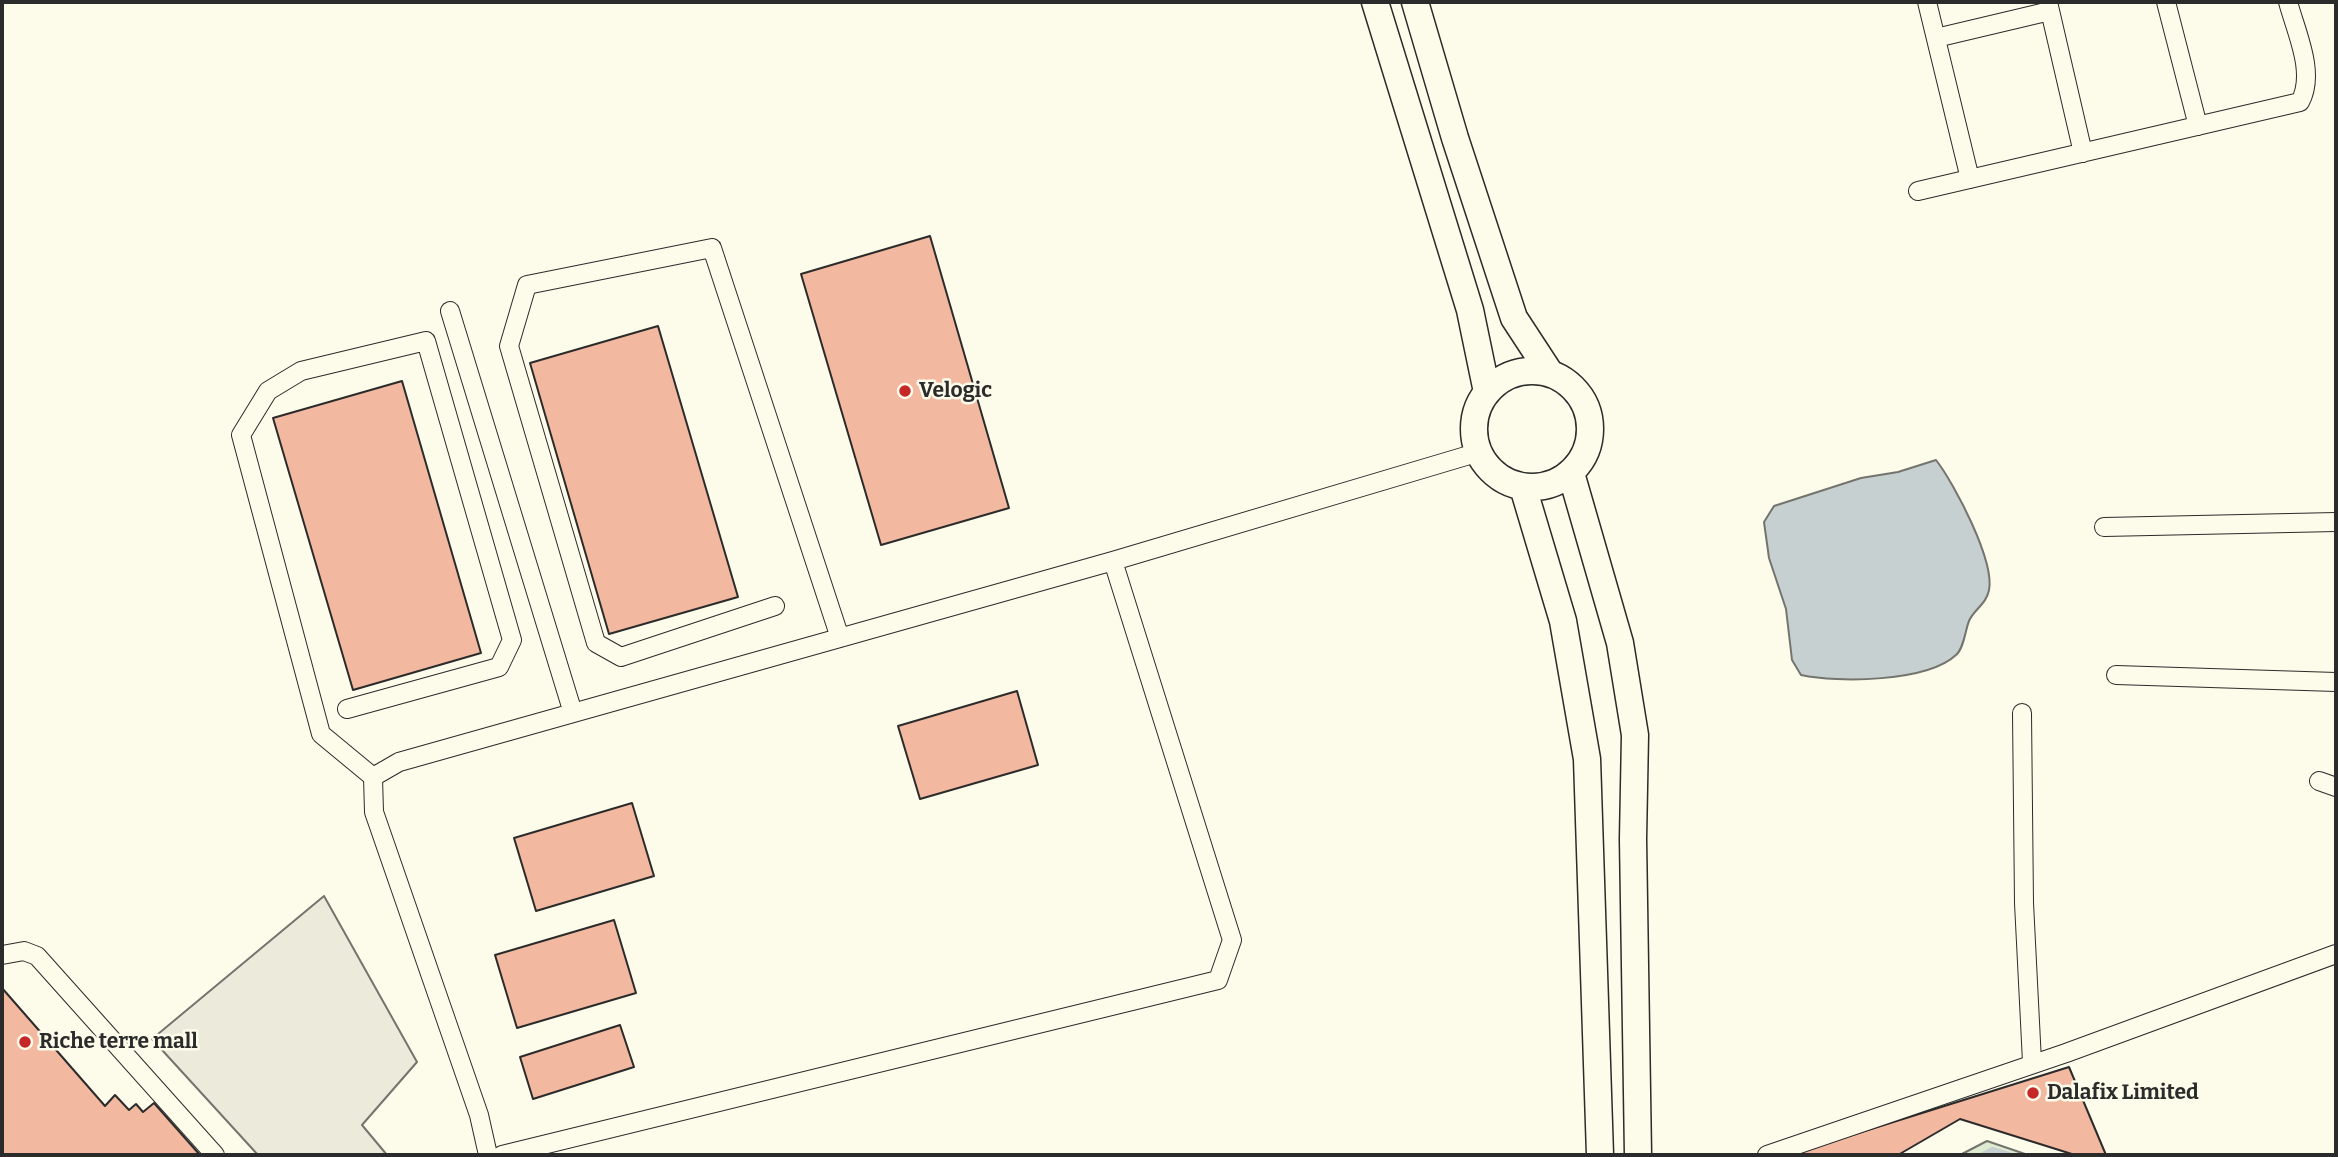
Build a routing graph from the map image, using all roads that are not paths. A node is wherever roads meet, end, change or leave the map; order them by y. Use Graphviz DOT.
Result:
graph roads {
  1 [pos="1376,2"];
  2 [pos="1415,2"];
  3 [pos="1927,2"];
  4 [pos="2166,2"];
  5 [pos="2288,2"];
  6 [pos="2049,6"];
  7 [pos="1936,38"];
  8 [pos="2198,126"];
  9 [pos="2083,152"];
  10 [pos="1970,178"];
  11 [pos="1918,191"];
  12 [pos="450,312"];
  13 [pos="1550,373"];
  14 [pos="1486,392"];
  15 [pos="1476,453"];
  16 [pos="1571,473"];
  17 [pos="1523,487"];
  18 [pos="2336,522"];
  19 [pos="2104,527"];
  20 [pos="1114,561"];
  21 [pos="775,606"];
  22 [pos="840,638"];
  23 [pos="2116,675"];
  24 [pos="2336,682"];
  25 [pos="347,709"];
  26 [pos="573,713"];
  27 [pos="2022,713"];
  28 [pos="373,777"];
  29 [pos="2319,781"];
  30 [pos="2336,787"];
  31 [pos="2336,954"];
  32 [pos="2,955"];
  33 [pos="2032,1062"];
  34 [pos="215,1155"];
  35 [pos="488,1155"];
  36 [pos="502,1155"];
  37 [pos="1600,1155"];
  38 [pos="1638,1155"];
  39 [pos="1767,1155"];
  1 -- 14 [label="street"];
  2 -- 13 [label="street"];
  3 -- 7 [label="street"];
  4 -- 8 [label="street"];
  5 -- 8 [label="street"];
  6 -- 7 [label="street"];
  6 -- 9 [label="street"];
  7 -- 10 [label="street"];
  8 -- 9 [label="street"];
  9 -- 10 [label="street"];
  10 -- 11 [label="street"];
  12 -- 26 [label="street"];
  13 -- 14 [label="street"];
  13 -- 16 [label="street"];
  14 -- 15 [label="street"];
  15 -- 17 [label="street"];
  15 -- 20 [label="street"];
  16 -- 17 [label="street"];
  16 -- 38 [label="street"];
  17 -- 37 [label="street"];
  18 -- 19 [label="street"];
  20 -- 22 [label="street"];
  20 -- 36 [label="street"];
  21 -- 22 [label="street"];
  22 -- 26 [label="street"];
  23 -- 24 [label="street"];
  25 -- 28 [label="street"];
  26 -- 28 [label="street"];
  27 -- 33 [label="street"];
  28 -- 35 [label="street"];
  29 -- 30 [label="street"];
  31 -- 33 [label="street"];
  32 -- 34 [label="street"];
  33 -- 39 [label="street"];
}
